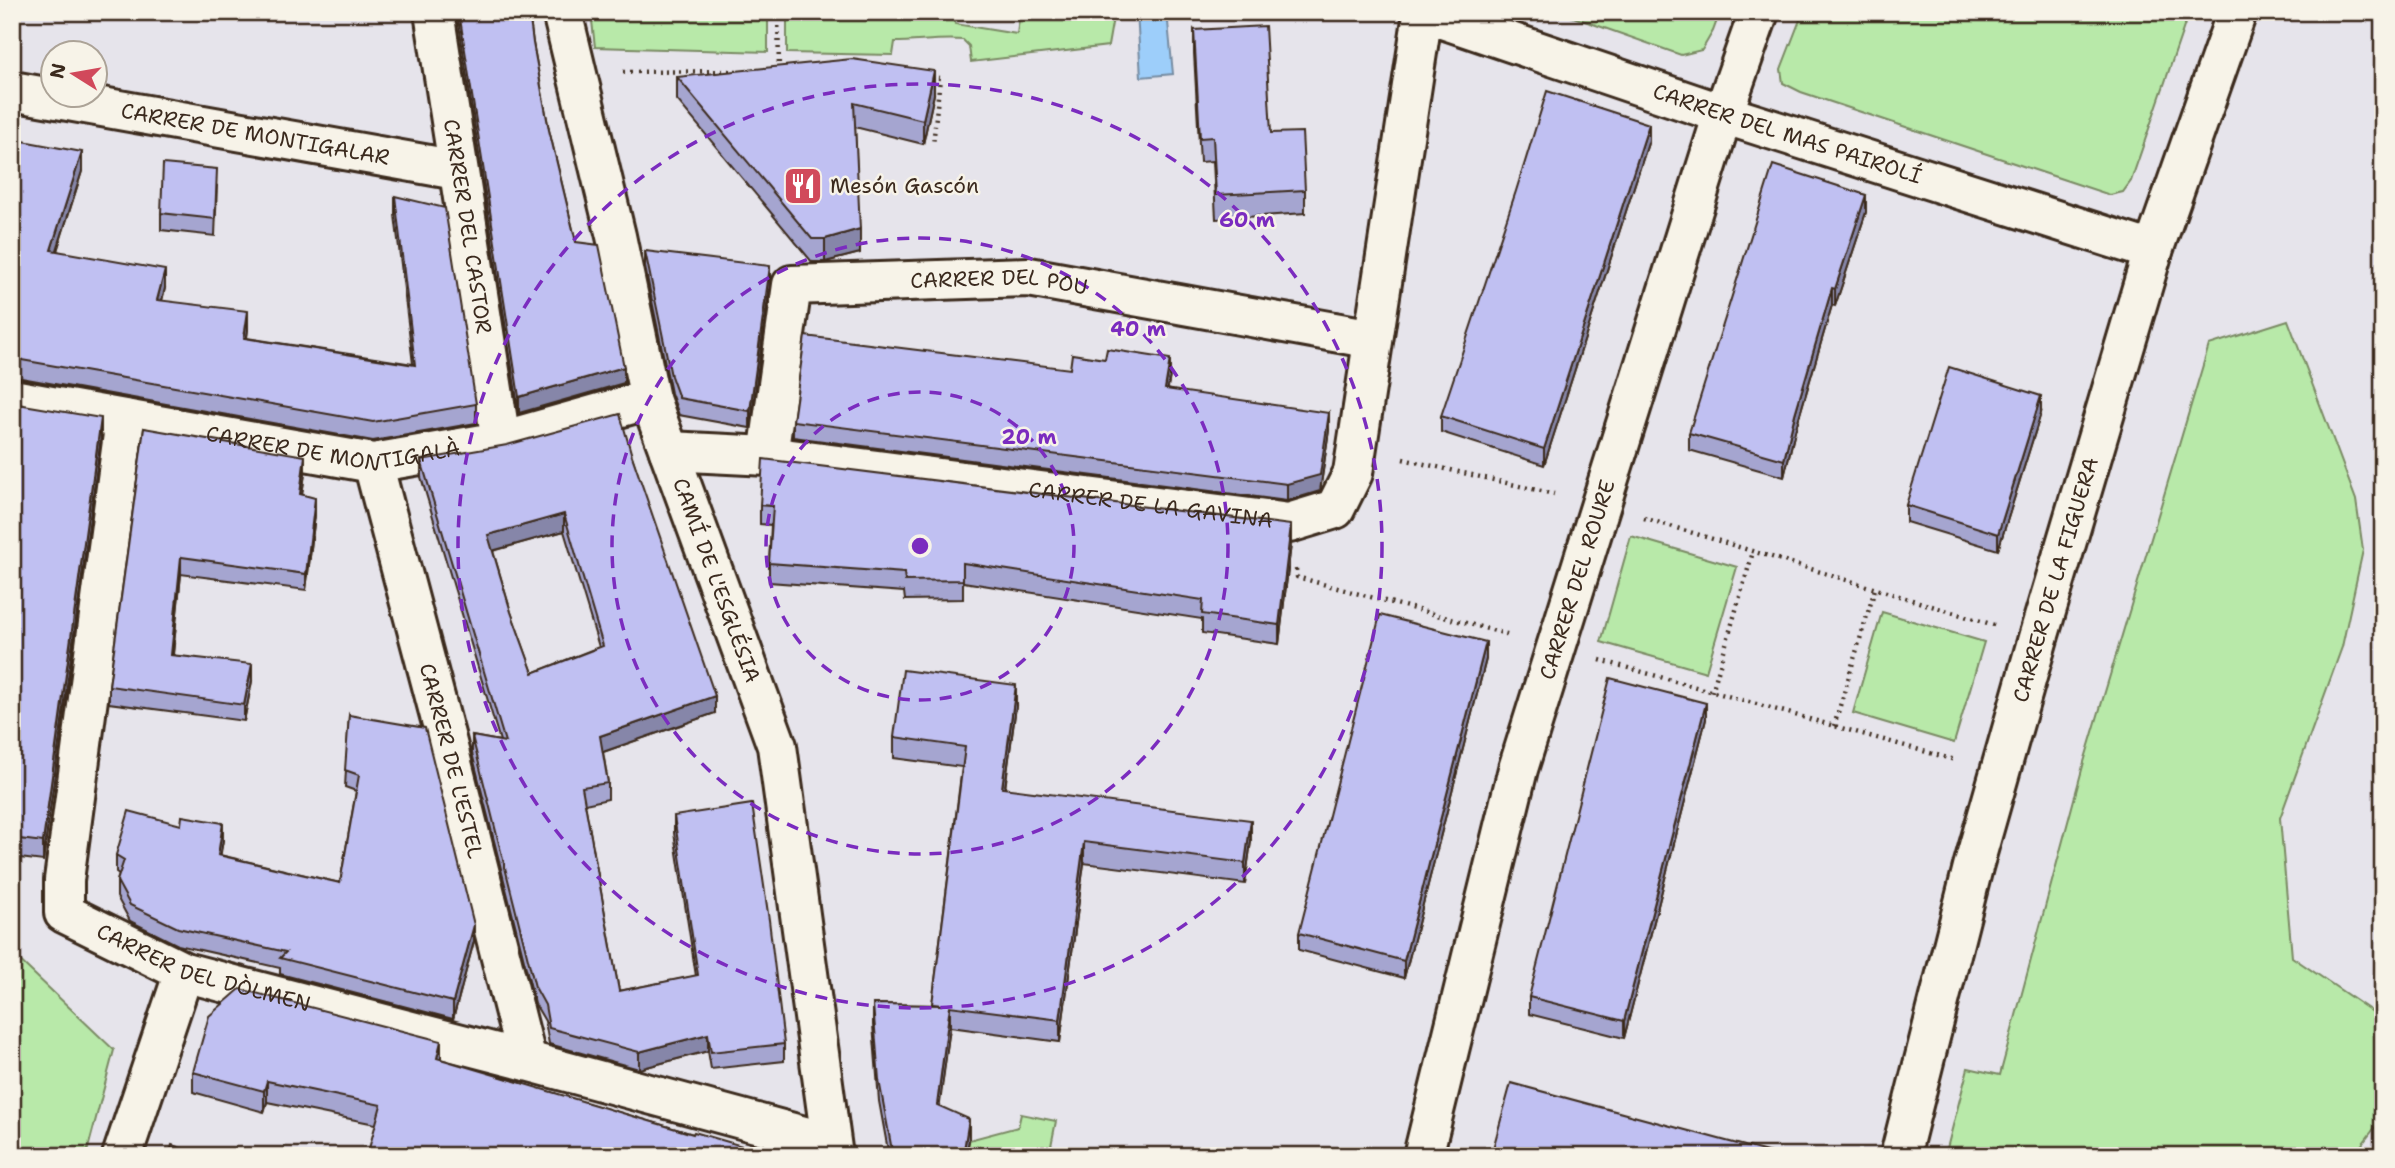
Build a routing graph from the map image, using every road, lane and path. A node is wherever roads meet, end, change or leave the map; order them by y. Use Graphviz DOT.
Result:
graph roads {
  1 [pos="434,12"];
  2 [pos="562,12"];
  3 [pos="778,12"];
  4 [pos="1423,12"];
  5 [pos="1759,12"];
  6 [pos="2236,12"];
  7 [pos="738,71"];
  8 [pos="765,71"];
  9 [pos="779,71"];
  10 [pos="792,71"];
  11 [pos="577,72"];
  12 [pos="929,76"];
  13 [pos="12,91"];
  14 [pos="1723,114"];
  15 [pos="933,145"];
  16 [pos="457,170"];
  17 [pos="2153,251"];
  18 [pos="1373,339"];
  19 [pos="12,399"];
  20 [pos="650,399"];
  21 [pos="125,419"];
  22 [pos="501,441"];
  23 [pos="1356,448"];
  24 [pos="669,451"];
  25 [pos="768,456"];
  26 [pos="373,463"];
  27 [pos="1600,505"];
  28 [pos="1289,523"];
  29 [pos="1754,552"];
  30 [pos="1875,589"];
  31 [pos="2038,638"];
  32 [pos="1556,647"];
  33 [pos="1712,692"];
  34 [pos="1834,726"];
  35 [pos="2000,773"];
  36 [pos="184,972"];
  37 [pos="527,1061"];
  38 [pos="831,1149"];
  39 [pos="122,1156"];
  40 [pos="1423,1156"];
  41 [pos="1900,1156"];
  1 -- 16 [label="street, CARRER DEL CASTOR"];
  2 -- 11 [label="street, CAMÍ DE L'ESGLÉSIA"];
  3 -- 9 [label="path"];
  4 -- 14 [label="street, CARRER DEL MAS PAIROLÍ"];
  4 -- 18 [label="street, CARRER DE LA GAVINA"];
  5 -- 14 [label="street, CARRER DEL ROURE"];
  6 -- 17 [label="street, CARRER DE LA FIGUERA"];
  7 -- 11 [label="path"];
  8 -- 9 [label="path"];
  9 -- 10 [label="path"];
  11 -- 20 [label="street, CAMÍ DE L'ESGLÉSIA"];
  12 -- 15 [label="path"];
  13 -- 16 [label="street, CARRER DE MONTIGALAR"];
  14 -- 17 [label="street, CARRER DEL MAS PAIROLÍ"];
  14 -- 27 [label="street, CARRER DEL ROURE"];
  16 -- 22 [label="street, CARRER DEL CASTOR"];
  17 -- 31 [label="street, CARRER DE LA FIGUERA"];
  18 -- 23 [label="street, CARRER DE LA GAVINA"];
  18 -- 25 [label="street, CARRER DEL POU"];
  19 -- 21 [label="street, CARRER DE MONTIGALÀ"];
  20 -- 22 [label="street, CARRER DE MONTIGALÀ"];
  20 -- 24 [label="street, CAMÍ DE L'ESGLÉSIA"];
  21 -- 26 [label="street, CARRER DE MONTIGALÀ"];
  21 -- 36 [label="street, CARRER DEL DÒLMEN"];
  22 -- 26 [label="street, CARRER DE MONTIGALÀ"];
  23 -- 27 [label="path"];
  23 -- 28 [label="street, CARRER DE LA GAVINA"];
  24 -- 25 [label="street, CARRER DE LA GAVINA"];
  24 -- 38 [label="street, CAMÍ DE L'ESGLÉSIA"];
  25 -- 28 [label="street, CARRER DE LA GAVINA"];
  26 -- 37 [label="street, CARRER DE L'ESTEL"];
  27 -- 29 [label="path"];
  27 -- 32 [label="street, CARRER DEL ROURE"];
  28 -- 32 [label="path"];
  29 -- 30 [label="path"];
  29 -- 33 [label="path"];
  30 -- 31 [label="path"];
  30 -- 34 [label="path"];
  31 -- 35 [label="street, CARRER DE LA FIGUERA"];
  32 -- 33 [label="path"];
  32 -- 40 [label="street, CARRER DEL ROURE"];
  33 -- 34 [label="path"];
  34 -- 35 [label="path"];
  35 -- 41 [label="street, CARRER DE LA FIGUERA"];
  36 -- 37 [label="street, CARRER DEL DÒLMEN"];
  36 -- 39 [label="street"];
  37 -- 38 [label="street, CARRER DEL DÒLMEN"];
}
